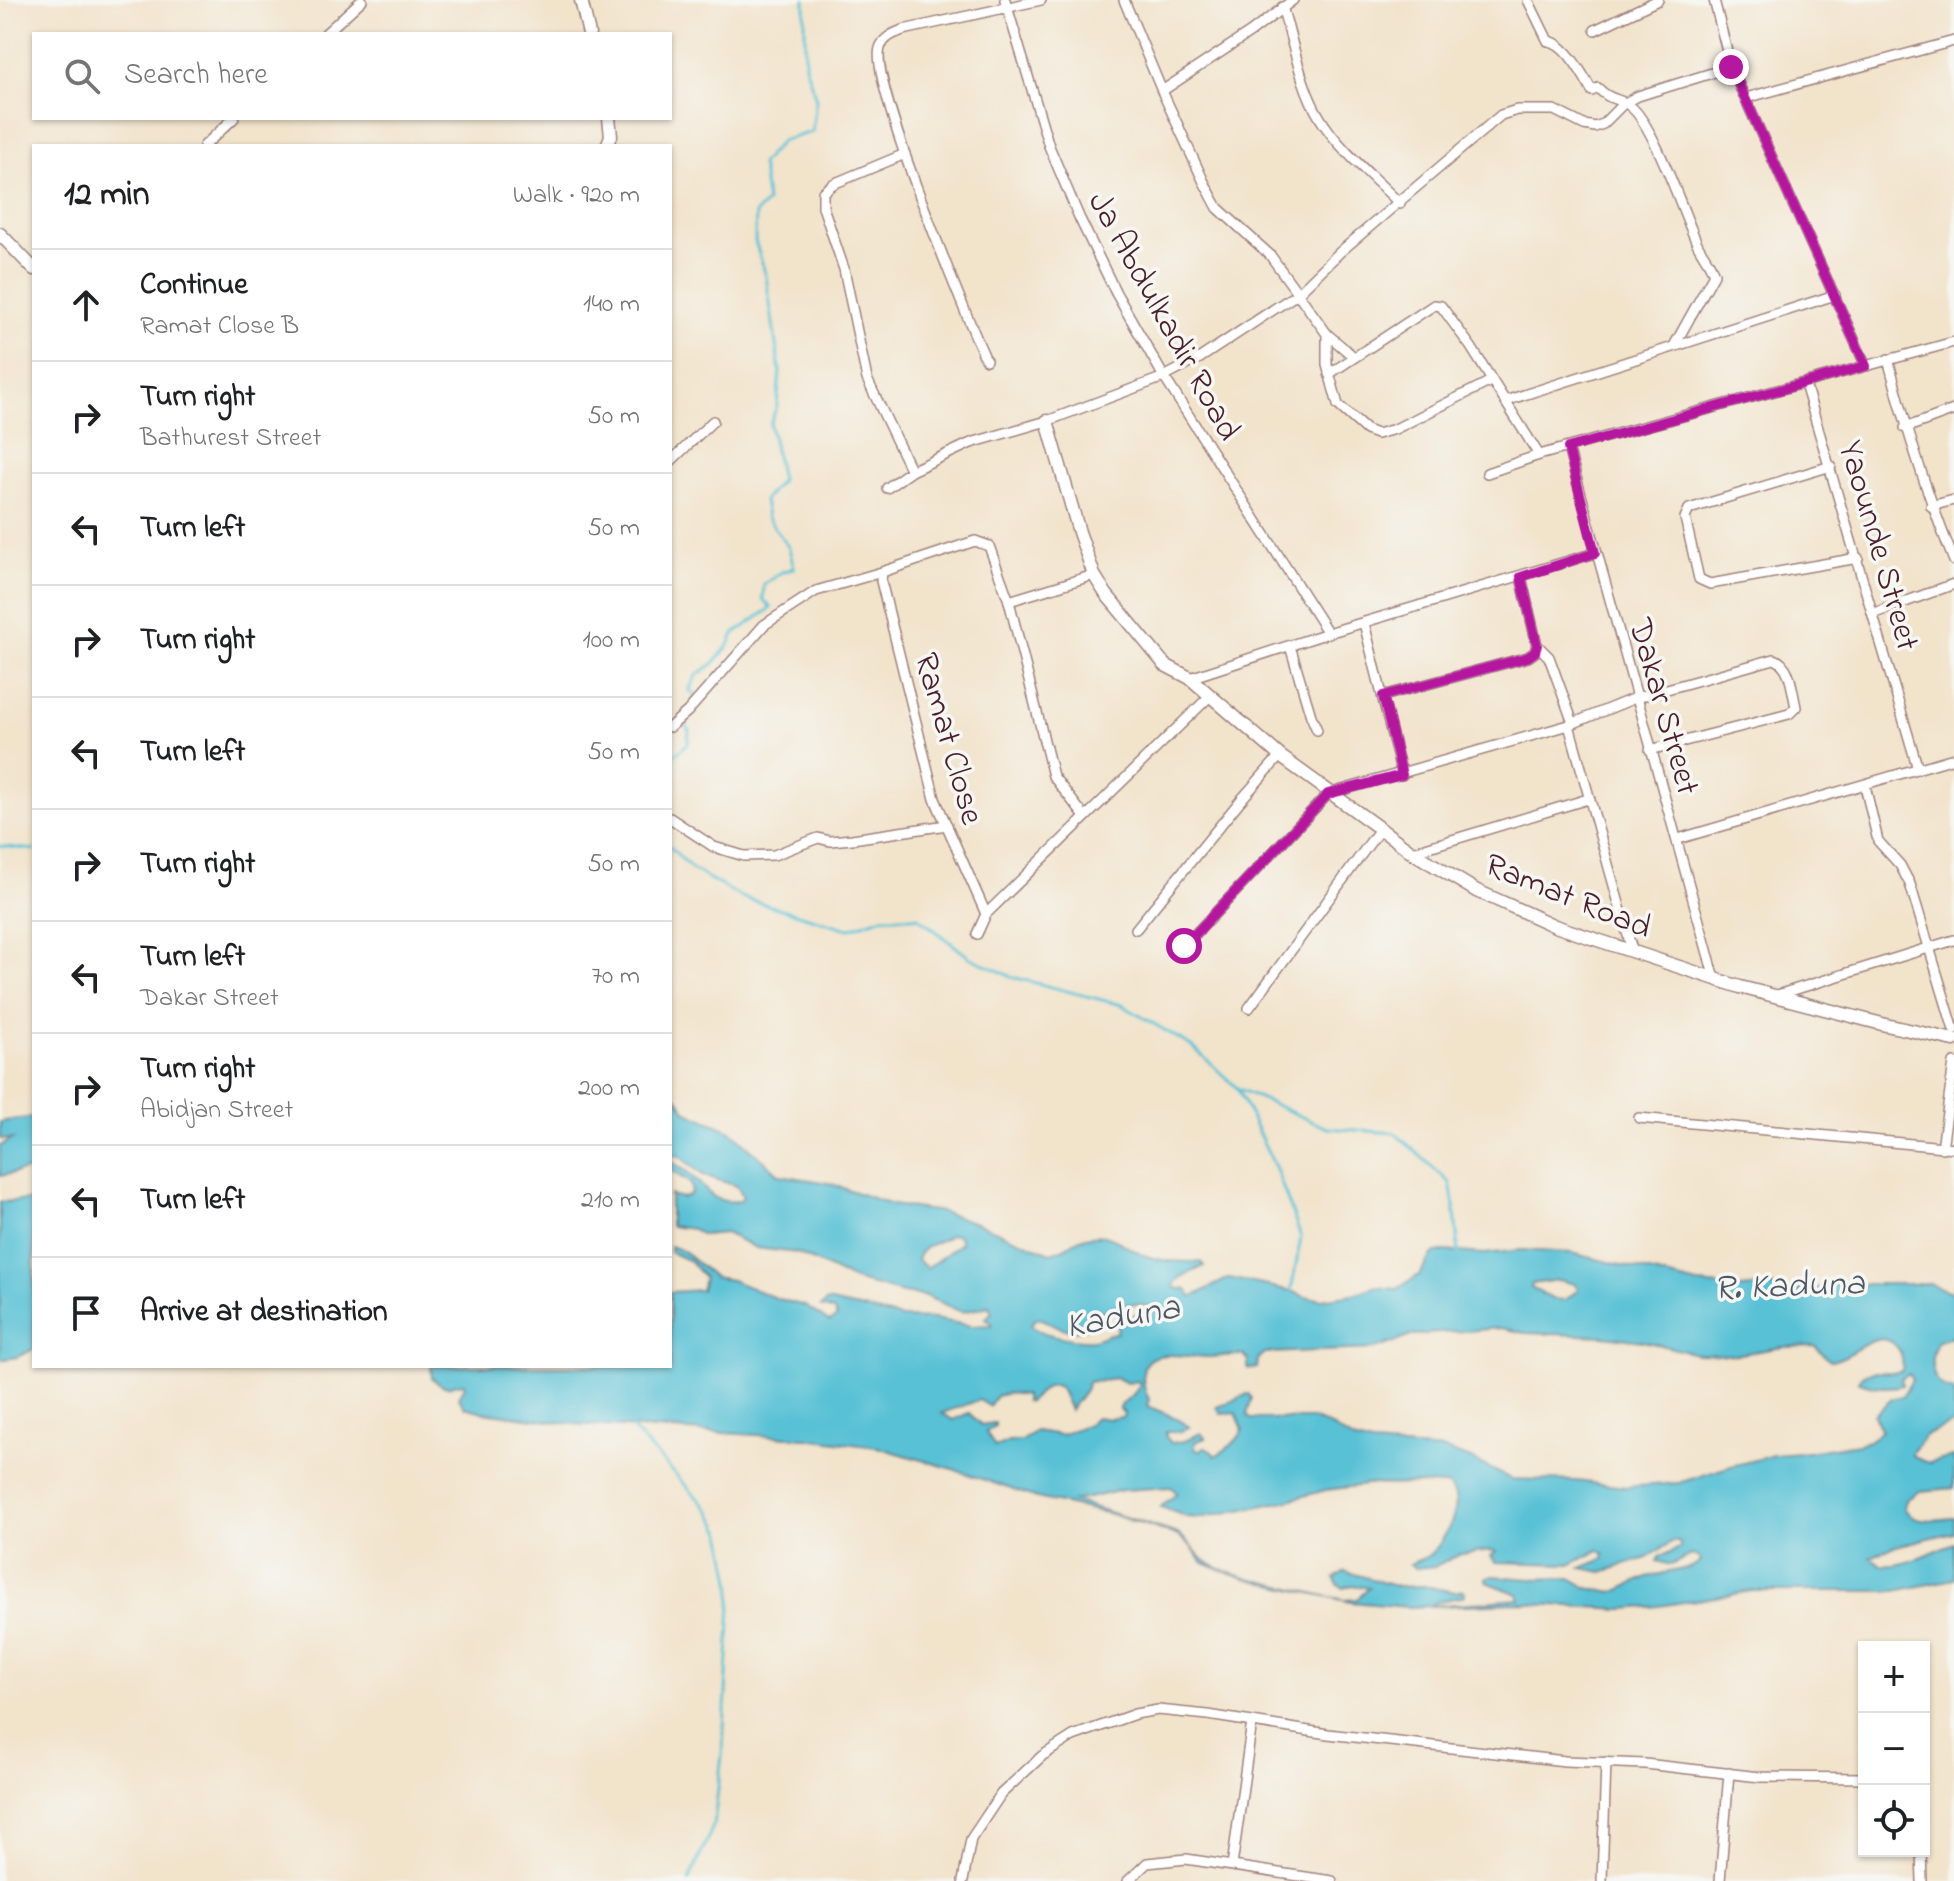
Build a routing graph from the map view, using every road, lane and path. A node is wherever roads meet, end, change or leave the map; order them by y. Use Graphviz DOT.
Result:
graph roads {
  1 [pos="362,0"];
  2 [pos="581,0"];
  3 [pos="1041,0"];
  4 [pos="1124,0"];
  5 [pos="1293,0"];
  6 [pos="1528,0"];
  7 [pos="1658,0"];
  8 [pos="1714,0"];
  9 [pos="1006,3"];
  10 [pos="1282,7"];
  11 [pos="1595,30"];
  12 [pos="327,32"];
  13 [pos="589,32"];
  14 [pos="1954,41"];
  15 [pos="1731,67"];
  16 [pos="1162,91"];
  17 [pos="1746,98"];
  18 [pos="1623,104"];
  19 [pos="232,120"];
  20 [pos="609,120"];
  21 [pos="206,144"];
  22 [pos="608,144"];
  23 [pos="905,154"];
  24 [pos="1400,204"];
  25 [pos="0,234"];
  26 [pos="32,267"];
  27 [pos="1297,294"];
  28 [pos="1835,295"];
  29 [pos="1327,334"];
  30 [pos="1954,342"];
  31 [pos="1674,346"];
  32 [pos="1354,357"];
  33 [pos="1888,359"];
  34 [pos="986,360"];
  35 [pos="1866,366"];
  36 [pos="1329,374"];
  37 [pos="1164,377"];
  38 [pos="1491,381"];
  39 [pos="1805,384"];
  40 [pos="1505,401"];
  41 [pos="1954,410"];
  42 [pos="713,421"];
  43 [pos="1047,421"];
  44 [pos="1905,428"];
  45 [pos="1568,448"];
  46 [pos="1539,455"];
  47 [pos="672,460"];
  48 [pos="1831,466"];
  49 [pos="911,471"];
  50 [pos="1487,473"];
  51 [pos="887,488"];
  52 [pos="1954,500"];
  53 [pos="1931,506"];
  54 [pos="1595,553"];
  55 [pos="1858,558"];
  56 [pos="1954,561"];
  57 [pos="882,572"];
  58 [pos="1094,575"];
  59 [pos="1521,577"];
  60 [pos="1954,584"];
  61 [pos="1009,601"];
  62 [pos="1875,613"];
  63 [pos="1364,623"];
  64 [pos="1328,633"];
  65 [pos="1537,645"];
  66 [pos="1290,646"];
  67 [pos="1190,678"];
  68 [pos="1211,695"];
  69 [pos="1383,696"];
  70 [pos="1635,698"];
  71 [pos="1571,724"];
  72 [pos="672,725"];
  73 [pos="1317,730"];
  74 [pos="1650,750"];
  75 [pos="1280,756"];
  76 [pos="1954,758"];
  77 [pos="1918,769"];
  78 [pos="1402,775"];
  79 [pos="1865,786"];
  80 [pos="1328,794"];
  81 [pos="1588,799"];
  82 [pos="1085,817"];
  83 [pos="672,819"];
  84 [pos="947,825"];
  85 [pos="1380,829"];
  86 [pos="1678,839"];
  87 [pos="1412,852"];
  88 [pos="986,914"];
  89 [pos="1136,929"];
  90 [pos="977,934"];
  91 [pos="1954,940"];
  92 [pos="1184,946"];
  93 [pos="1927,948"];
  94 [pos="1632,950"];
  95 [pos="1715,979"];
  96 [pos="1774,996"];
  97 [pos="1249,1008"];
  98 [pos="1954,1030"];
  99 [pos="1954,1040"];
  100 [pos="1954,1063"];
  101 [pos="1639,1118"];
  102 [pos="1942,1148"];
  103 [pos="1954,1148"];
  104 [pos="1252,1722"];
  105 [pos="1606,1762"];
  106 [pos="1729,1773"];
  107 [pos="1858,1778"];
  108 [pos="1921,1857"];
  109 [pos="1232,1866"];
  110 [pos="963,1881"];
  111 [pos="1128,1881"];
  112 [pos="1332,1881"];
  113 [pos="1602,1881"];
  114 [pos="1720,1881"];
  115 [pos="1922,1881"];
  1 -- 12 [label="street"];
  2 -- 13 [label="street"];
  3 -- 9 [label="street"];
  4 -- 16 [label="street"];
  5 -- 10 [label="street"];
  6 -- 18 [label="street"];
  7 -- 11 [label="street"];
  8 -- 15 [label="street"];
  9 -- 23 [label="street"];
  9 -- 37 [label="street, Ja Abdulkadir Road"];
  10 -- 16 [label="street"];
  10 -- 24 [label="street"];
  14 -- 17 [label="street"];
  15 -- 17 [label="street"];
  15 -- 18 [label="street"];
  16 -- 27 [label="street"];
  17 -- 28 [label="street"];
  18 -- 24 [label="street"];
  18 -- 31 [label="street"];
  19 -- 21 [label="street"];
  20 -- 22 [label="street"];
  23 -- 34 [label="street"];
  23 -- 49 [label="street"];
  24 -- 27 [label="street"];
  25 -- 26 [label="street"];
  27 -- 29 [label="street"];
  27 -- 37 [label="street"];
  28 -- 31 [label="street"];
  28 -- 35 [label="street"];
  29 -- 32 [label="street"];
  29 -- 36 [label="street"];
  30 -- 33 [label="street"];
  31 -- 40 [label="street"];
  32 -- 36 [label="street"];
  32 -- 38 [label="street"];
  33 -- 35 [label="street"];
  33 -- 44 [label="street"];
  35 -- 39 [label="street"];
  36 -- 38 [label="street"];
  37 -- 43 [label="street"];
  37 -- 64 [label="street, Ja Abdulkadir Road"];
  38 -- 40 [label="street"];
  39 -- 45 [label="street"];
  39 -- 48 [label="street, Yaounde Street"];
  40 -- 46 [label="street"];
  41 -- 44 [label="street"];
  42 -- 47 [label="street"];
  43 -- 49 [label="street"];
  43 -- 58 [label="street, Ramat Road"];
  44 -- 53 [label="street"];
  45 -- 46 [label="street"];
  45 -- 54 [label="street, Dakar Street"];
  46 -- 50 [label="street"];
  48 -- 55 [label="street, Yaounde Street"];
  48 -- 55 [label="street"];
  49 -- 51 [label="street"];
  52 -- 53 [label="street"];
  53 -- 56 [label="street"];
  54 -- 59 [label="street"];
  54 -- 70 [label="street, Dakar Street"];
  55 -- 62 [label="street, Yaounde Street"];
  57 -- 61 [label="street"];
  57 -- 72 [label="street"];
  57 -- 84 [label="street, Ramat Close"];
  58 -- 61 [label="street"];
  58 -- 67 [label="street, Ramat Road"];
  59 -- 63 [label="street"];
  59 -- 65 [label="street"];
  60 -- 62 [label="street"];
  61 -- 82 [label="street"];
  62 -- 77 [label="street, Yaounde Street"];
  63 -- 64 [label="street"];
  63 -- 69 [label="street"];
  64 -- 66 [label="street"];
  65 -- 69 [label="street"];
  65 -- 71 [label="street"];
  66 -- 67 [label="street"];
  66 -- 73 [label="street"];
  67 -- 68 [label="street, Ramat Road"];
  68 -- 75 [label="street, Ramat Road"];
  68 -- 82 [label="street"];
  69 -- 78 [label="street"];
  70 -- 71 [label="street"];
  70 -- 74 [label="street, Dakar Street"];
  70 -- 74 [label="street"];
  71 -- 78 [label="street"];
  71 -- 81 [label="street"];
  74 -- 86 [label="street, Dakar Street"];
  75 -- 80 [label="street, Ramat Road"];
  75 -- 89 [label="street"];
  76 -- 77 [label="street"];
  77 -- 79 [label="street"];
  78 -- 80 [label="street"];
  79 -- 86 [label="street"];
  79 -- 93 [label="street"];
  80 -- 85 [label="street, Ramat Road"];
  80 -- 92 [label="street"];
  81 -- 87 [label="street"];
  81 -- 94 [label="street"];
  82 -- 88 [label="street"];
  83 -- 84 [label="street"];
  84 -- 88 [label="street, Ramat Close"];
  85 -- 87 [label="street, Ramat Road"];
  85 -- 97 [label="street"];
  86 -- 95 [label="street, Dakar Street"];
  87 -- 94 [label="street, Ramat Road"];
  88 -- 90 [label="street"];
  91 -- 93 [label="street"];
  93 -- 96 [label="street"];
  93 -- 98 [label="street"];
  94 -- 95 [label="street, Ramat Road"];
  95 -- 96 [label="street, Ramat Road"];
  96 -- 99 [label="street, Ramat Road"];
  100 -- 102 [label="street"];
  101 -- 102 [label="street"];
  102 -- 103 [label="street"];
  104 -- 105 [label="street"];
  104 -- 109 [label="street"];
  104 -- 110 [label="street"];
  105 -- 106 [label="street"];
  105 -- 113 [label="street"];
  106 -- 107 [label="street"];
  106 -- 114 [label="street"];
  108 -- 115 [label="street"];
  109 -- 111 [label="street"];
  109 -- 112 [label="street"];
}
